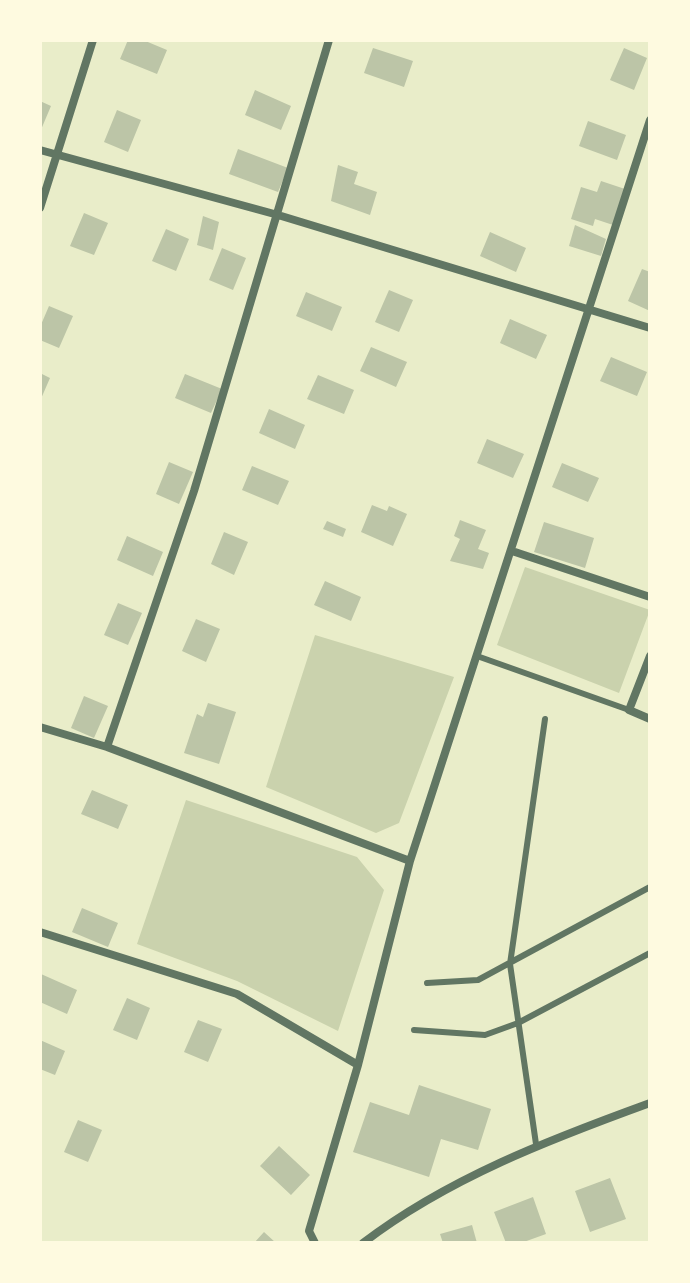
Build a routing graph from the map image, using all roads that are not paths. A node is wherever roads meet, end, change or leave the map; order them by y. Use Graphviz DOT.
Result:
graph roads {
  1 [pos="93,40"];
  2 [pos="329,40"];
  3 [pos="650,120"];
  4 [pos="40,150"];
  5 [pos="57,156"];
  6 [pos="40,208"];
  7 [pos="278,215"];
  8 [pos="591,309"];
  9 [pos="650,328"];
  10 [pos="512,551"];
  11 [pos="650,597"];
  12 [pos="477,656"];
  13 [pos="650,656"];
  14 [pos="629,710"];
  15 [pos="545,719"];
  16 [pos="650,719"];
  17 [pos="40,727"];
  18 [pos="107,747"];
  19 [pos="410,861"];
  20 [pos="650,887"];
  21 [pos="40,932"];
  22 [pos="650,953"];
  23 [pos="510,964"];
  24 [pos="427,983"];
  25 [pos="518,1023"];
  26 [pos="414,1030"];
  27 [pos="358,1065"];
  28 [pos="650,1103"];
  29 [pos="536,1144"];
  30 [pos="315,1243"];
  31 [pos="363,1243"];
  1 -- 5 [label="street"];
  2 -- 7 [label="street"];
  3 -- 8 [label="street"];
  4 -- 5 [label="street"];
  5 -- 6 [label="street"];
  5 -- 7 [label="street"];
  7 -- 8 [label="street"];
  7 -- 18 [label="street"];
  8 -- 9 [label="street"];
  8 -- 10 [label="street"];
  10 -- 11 [label="street"];
  10 -- 12 [label="street"];
  12 -- 14 [label="lane"];
  12 -- 19 [label="street"];
  13 -- 14 [label="street"];
  14 -- 16 [label="street"];
  15 -- 23 [label="lane"];
  17 -- 18 [label="street"];
  18 -- 19 [label="street"];
  19 -- 27 [label="street"];
  20 -- 23 [label="lane"];
  21 -- 27 [label="street"];
  22 -- 25 [label="lane"];
  23 -- 24 [label="lane"];
  23 -- 25 [label="lane"];
  25 -- 26 [label="lane"];
  25 -- 29 [label="lane"];
  27 -- 30 [label="street"];
  28 -- 29 [label="street"];
  29 -- 31 [label="street"];
}
